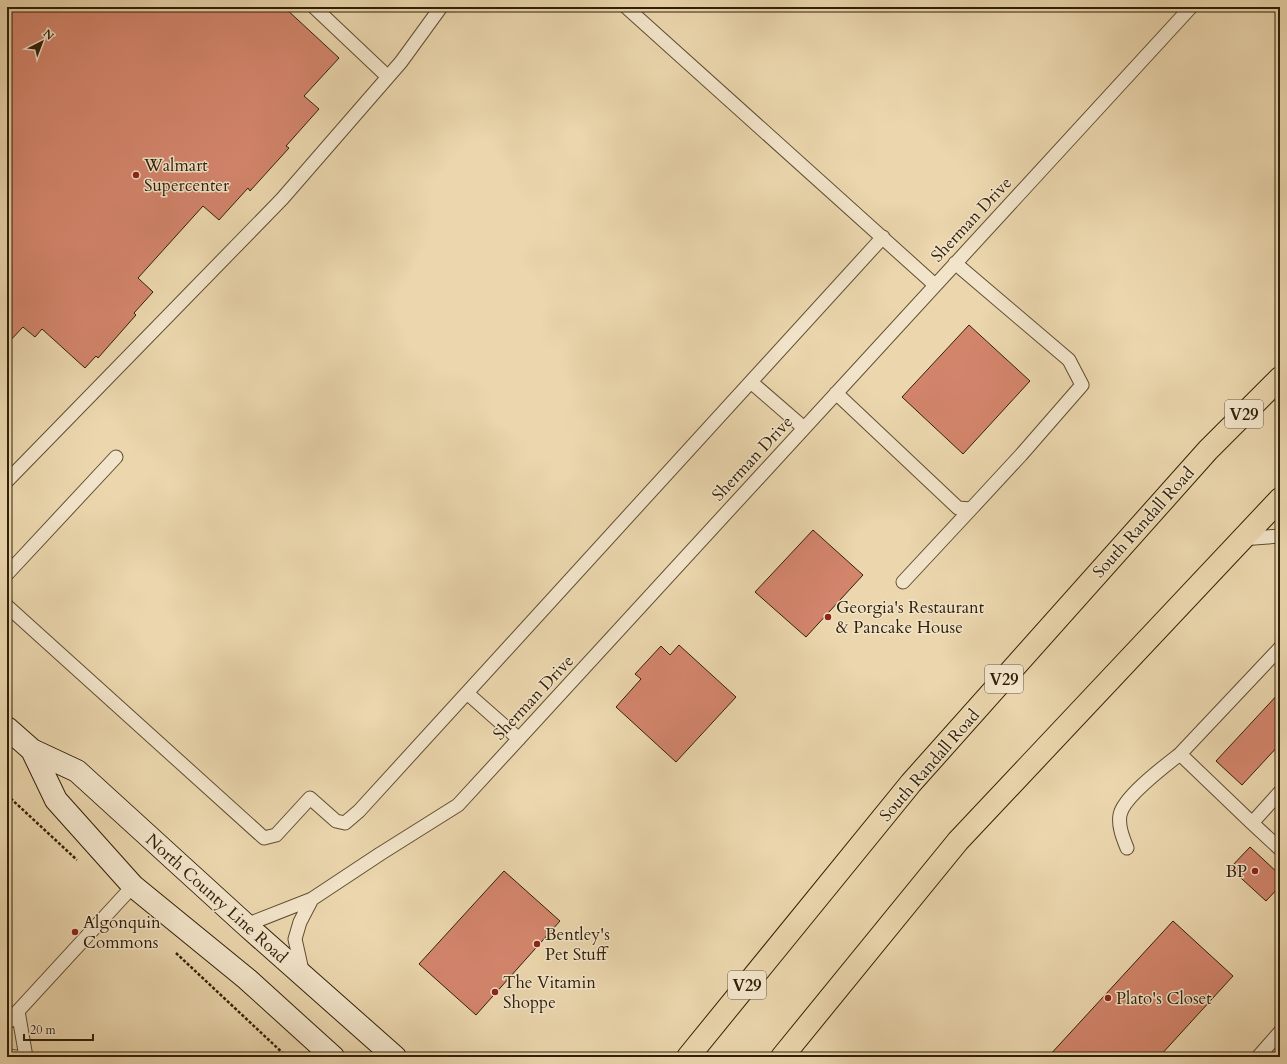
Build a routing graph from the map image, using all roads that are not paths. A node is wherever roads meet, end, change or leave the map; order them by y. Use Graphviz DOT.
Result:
graph roads {
  1 [pos="314,7"];
  2 [pos="441,7"];
  3 [pos="626,7"];
  4 [pos="1191,7"];
  5 [pos="388,77"];
  6 [pos="883,238"];
  7 [pos="955,263"];
  8 [pos="935,285"];
  9 [pos="1280,378"];
  10 [pos="751,382"];
  11 [pos="836,393"];
  12 [pos="804,428"];
  13 [pos="116,457"];
  14 [pos="7,481"];
  15 [pos="1280,499"];
  16 [pos="971,509"];
  17 [pos="1280,536"];
  18 [pos="1241,539"];
  19 [pos="7,574"];
  20 [pos="903,582"];
  21 [pos="7,606"];
  22 [pos="1280,648"];
  23 [pos="467,693"];
  24 [pos="7,728"];
  25 [pos="519,739"];
  26 [pos="32,750"];
  27 [pos="1180,754"];
  28 [pos="1280,792"];
  29 [pos="1252,823"];
  30 [pos="1127,848"];
  31 [pos="1280,849"];
  32 [pos="133,886"];
  33 [pos="312,899"];
  34 [pos="246,925"];
  35 [pos="303,975"];
  36 [pos="18,1011"];
  37 [pos="7,1023"];
  38 [pos="1280,1032"];
  39 [pos="7,1056"];
  40 [pos="16,1057"];
  41 [pos="26,1057"];
  42 [pos="333,1057"];
  43 [pos="395,1057"];
  44 [pos="688,1057"];
  45 [pos="782,1057"];
  46 [pos="1258,1057"];
  1 -- 5 [label="lane"];
  2 -- 5 [label="lane"];
  3 -- 6 [label="lane"];
  4 -- 7 [label="lane, Sherman Drive"];
  5 -- 14 [label="lane"];
  6 -- 8 [label="lane"];
  6 -- 10 [label="lane"];
  7 -- 8 [label="lane, Sherman Drive"];
  7 -- 16 [label="lane"];
  8 -- 11 [label="lane, Sherman Drive"];
  9 -- 44 [label="main road, South Randall Road / V29"];
  10 -- 12 [label="lane"];
  10 -- 23 [label="lane"];
  11 -- 12 [label="lane, Sherman Drive"];
  11 -- 16 [label="lane"];
  12 -- 25 [label="lane, Sherman Drive"];
  13 -- 19 [label="lane"];
  15 -- 18 [label="main road"];
  16 -- 20 [label="lane"];
  17 -- 18 [label="lane"];
  18 -- 45 [label="main road"];
  21 -- 23 [label="lane"];
  22 -- 27 [label="lane"];
  23 -- 25 [label="lane"];
  24 -- 26 [label="street, North County Line Road"];
  25 -- 33 [label="lane, Sherman Drive"];
  26 -- 32 [label="street, North County Line Road"];
  26 -- 34 [label="street, North County Line Road"];
  27 -- 29 [label="lane"];
  27 -- 30 [label="lane"];
  28 -- 29 [label="lane"];
  29 -- 31 [label="lane"];
  32 -- 36 [label="lane"];
  32 -- 42 [label="street, North County Line Road"];
  33 -- 34 [label="lane, Sherman Drive"];
  33 -- 35 [label="lane, Sherman Drive"];
  34 -- 35 [label="street, North County Line Road"];
  35 -- 43 [label="street, North County Line Road"];
  36 -- 37 [label="lane"];
  36 -- 41 [label="lane"];
  38 -- 46 [label="lane"];
  39 -- 40 [label="lane"];
}
